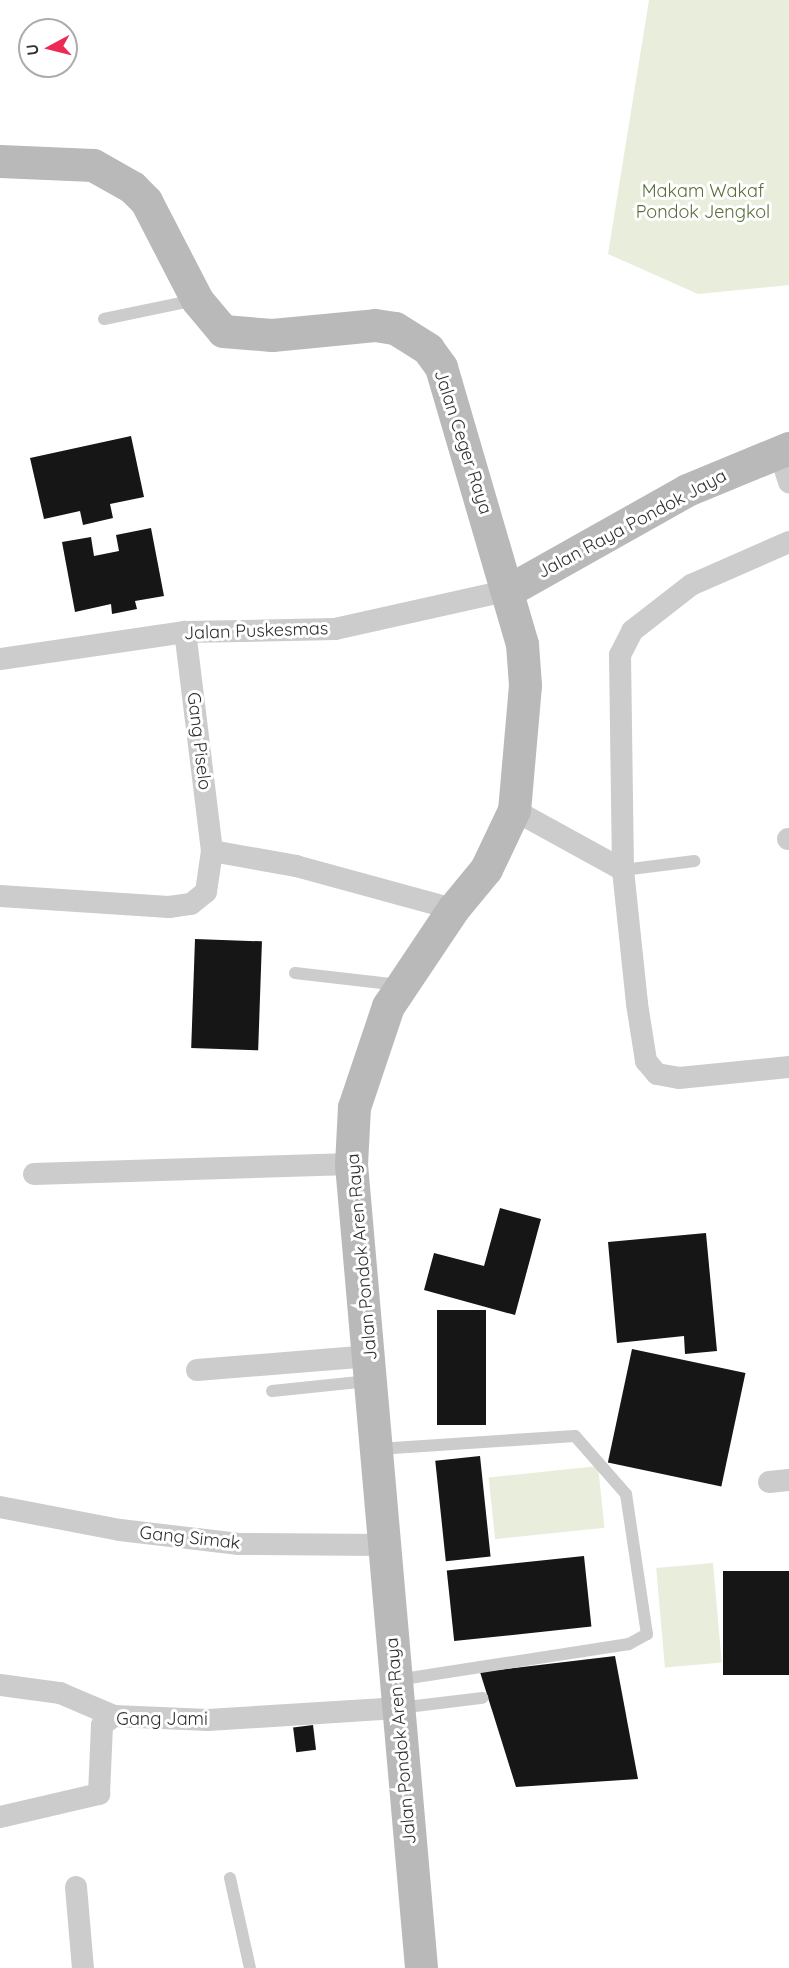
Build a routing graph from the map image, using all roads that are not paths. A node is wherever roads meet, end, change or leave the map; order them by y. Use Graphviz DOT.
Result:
graph roads {
  1 [pos="0,161"];
  2 [pos="197,300"];
  3 [pos="104,318"];
  4 [pos="784,450"];
  5 [pos="789,482"];
  6 [pos="789,542"];
  7 [pos="509,590"];
  8 [pos="185,632"];
  9 [pos="0,658"];
  10 [pos="524,816"];
  11 [pos="212,850"];
  12 [pos="694,861"];
  13 [pos="623,870"];
  14 [pos="0,896"];
  15 [pos="453,909"];
  16 [pos="295,973"];
  17 [pos="401,985"];
  18 [pos="789,1066"];
  19 [pos="351,1164"];
  20 [pos="34,1174"];
  21 [pos="371,1369"];
  22 [pos="197,1370"];
  23 [pos="272,1391"];
  24 [pos="378,1449"];
  25 [pos="0,1507"];
  26 [pos="383,1545"];
  27 [pos="0,1685"];
  28 [pos="397,1694"];
  29 [pos="482,1698"];
  30 [pos="114,1716"];
  31 [pos="0,1817"];
  32 [pos="230,1878"];
  33 [pos="76,1887"];
  34 [pos="83,1968"];
  35 [pos="250,1968"];
  36 [pos="421,1968"];
  1 -- 2 [label="main road, Jalan Ceger Raya"];
  2 -- 3 [label="lane"];
  2 -- 7 [label="main road, Jalan Ceger Raya"];
  4 -- 5 [label="street"];
  4 -- 7 [label="main road, Jalan Raya Pondok Jaya"];
  6 -- 13 [label="street"];
  7 -- 8 [label="street, Jalan Puskesmas"];
  7 -- 10 [label="main road, Jalan Pondok Aren Raya"];
  8 -- 9 [label="street, Jalan Puskesmas"];
  8 -- 11 [label="street, Gang Piselo"];
  10 -- 13 [label="street"];
  10 -- 15 [label="main road, Jalan Pondok Aren Raya"];
  11 -- 14 [label="street, Gang Piselo"];
  11 -- 15 [label="street"];
  12 -- 13 [label="lane"];
  13 -- 18 [label="street"];
  15 -- 17 [label="main road, Jalan Pondok Aren Raya"];
  16 -- 17 [label="lane"];
  17 -- 19 [label="main road, Jalan Pondok Aren Raya"];
  19 -- 20 [label="street"];
  19 -- 21 [label="main road, Jalan Pondok Aren Raya"];
  21 -- 22 [label="street"];
  21 -- 23 [label="lane"];
  21 -- 24 [label="main road, Jalan Pondok Aren Raya"];
  24 -- 26 [label="main road, Jalan Pondok Aren Raya"];
  24 -- 28 [label="lane"];
  25 -- 26 [label="street, Gang Simak"];
  26 -- 28 [label="main road, Jalan Pondok Aren Raya"];
  27 -- 30 [label="street"];
  28 -- 29 [label="lane"];
  28 -- 30 [label="street, Gang Jami"];
  28 -- 36 [label="main road, Jalan Pondok Aren Raya"];
  30 -- 31 [label="street, Gang Jami"];
  32 -- 35 [label="lane"];
  33 -- 34 [label="street"];
}
